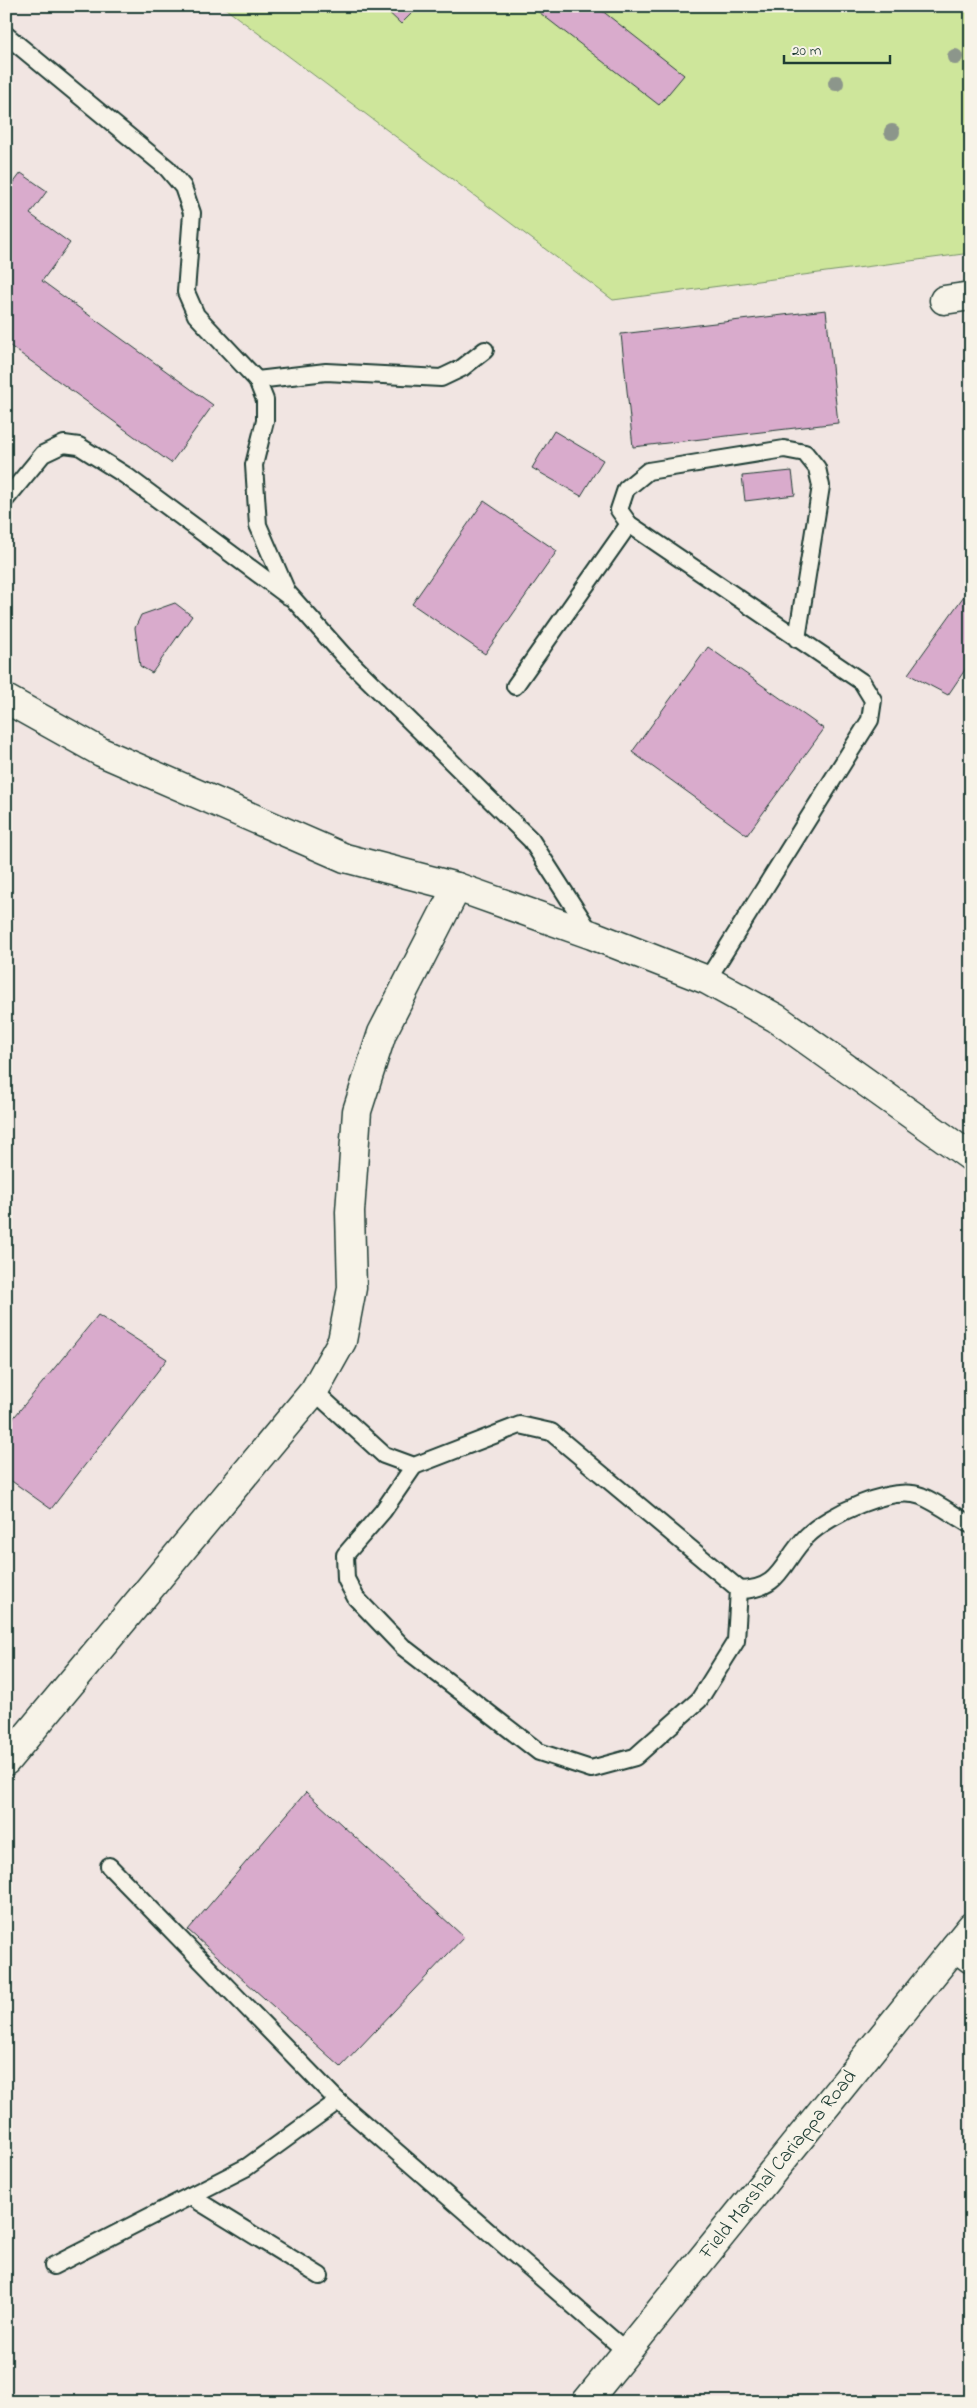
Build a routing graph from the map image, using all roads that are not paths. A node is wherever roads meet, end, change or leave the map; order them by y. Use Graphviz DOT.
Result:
graph roads {
  1 [pos="6,35"];
  2 [pos="971,296"];
  3 [pos="944,300"];
  4 [pos="485,350"];
  5 [pos="258,380"];
  6 [pos="6,499"];
  7 [pos="629,524"];
  8 [pos="296,602"];
  9 [pos="797,639"];
  10 [pos="515,686"];
  11 [pos="6,699"];
  12 [pos="458,887"];
  13 [pos="592,935"];
  14 [pos="707,980"];
  15 [pos="971,1157"];
  16 [pos="314,1391"];
  17 [pos="414,1466"];
  18 [pos="971,1525"];
  19 [pos="739,1589"];
  20 [pos="6,1761"];
  21 [pos="109,1866"];
  22 [pos="965,1944"];
  23 [pos="338,2100"];
  24 [pos="190,2196"];
  25 [pos="53,2266"];
  26 [pos="320,2276"];
  27 [pos="627,2352"];
  28 [pos="595,2398"];
  1 -- 5 [label="lane"];
  2 -- 3 [label="street"];
  4 -- 5 [label="lane"];
  5 -- 8 [label="lane"];
  6 -- 8 [label="lane"];
  7 -- 9 [label="lane"];
  7 -- 9 [label="lane"];
  7 -- 10 [label="lane"];
  8 -- 13 [label="lane"];
  9 -- 14 [label="lane"];
  11 -- 12 [label="street"];
  12 -- 13 [label="street"];
  12 -- 16 [label="street"];
  13 -- 14 [label="street"];
  14 -- 15 [label="street"];
  16 -- 17 [label="lane"];
  16 -- 20 [label="street"];
  17 -- 19 [label="lane"];
  17 -- 19 [label="lane"];
  18 -- 19 [label="lane"];
  21 -- 23 [label="lane"];
  22 -- 27 [label="street, Field Marshal Cariappa Road"];
  23 -- 24 [label="lane"];
  23 -- 27 [label="lane"];
  24 -- 25 [label="lane"];
  24 -- 26 [label="lane"];
  27 -- 28 [label="street, Field Marshal Cariappa Road"];
}
